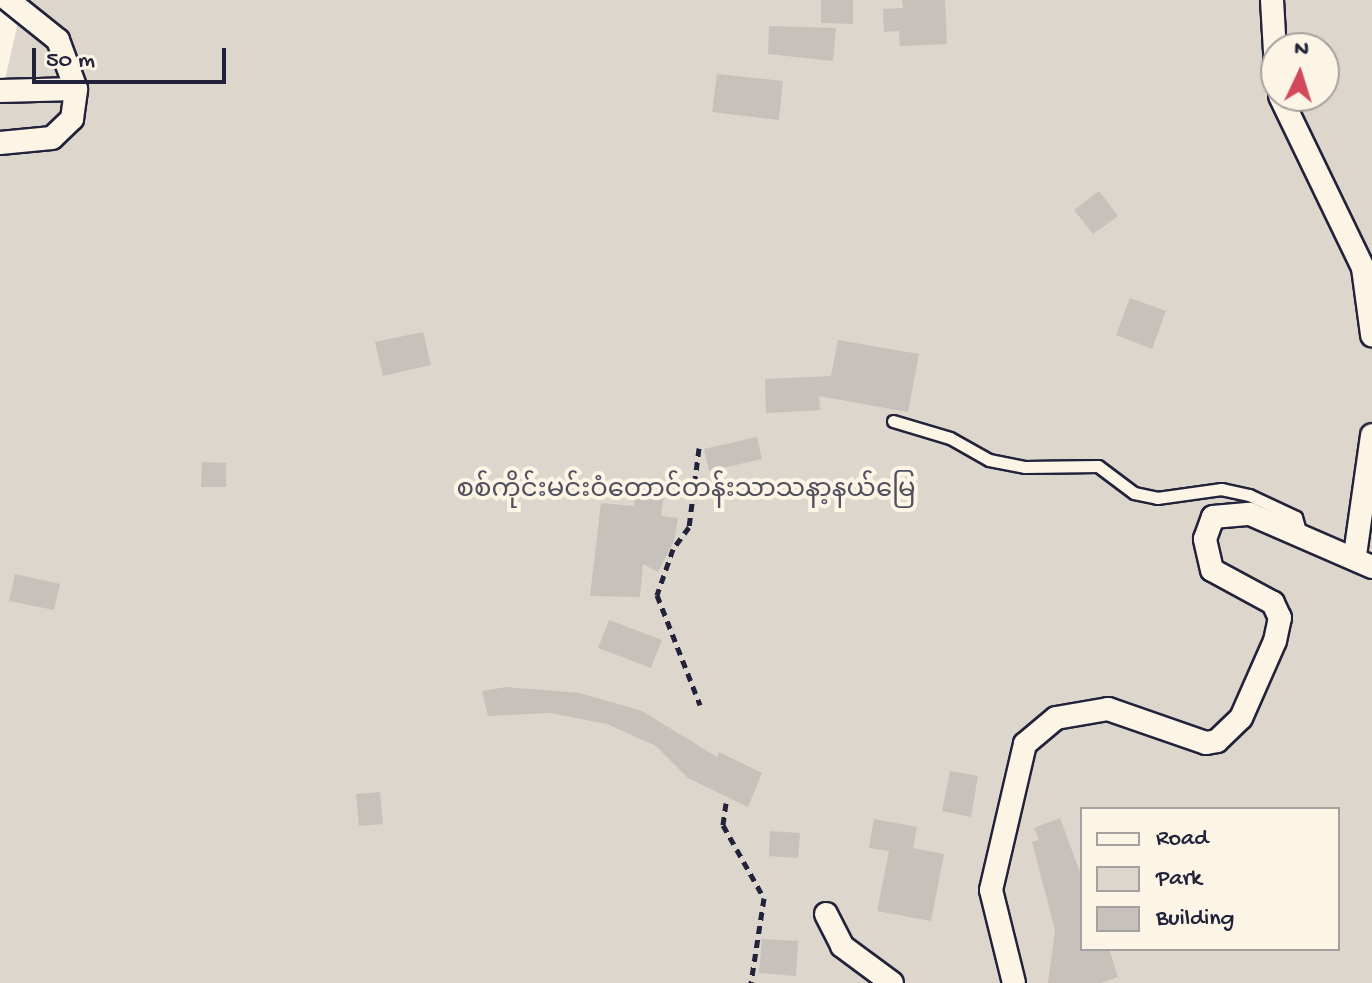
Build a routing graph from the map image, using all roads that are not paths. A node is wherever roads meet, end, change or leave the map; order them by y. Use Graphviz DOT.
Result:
graph roads {
  1 [pos="8,0"];
  2 [pos="1272,0"];
  3 [pos="1274,32"];
  4 [pos="76,89"];
  5 [pos="0,91"];
  6 [pos="1288,112"];
  7 [pos="0,143"];
  8 [pos="1372,335"];
  9 [pos="893,421"];
  10 [pos="1372,435"];
  11 [pos="1301,534"];
  12 [pos="1363,561"];
  13 [pos="826,914"];
  14 [pos="892,983"];
  15 [pos="1014,983"];
  1 -- 4 [label="street"];
  2 -- 3 [label="street"];
  4 -- 5 [label="street"];
  4 -- 7 [label="street"];
  6 -- 8 [label="street"];
  9 -- 11 [label="lane"];
  10 -- 12 [label="street"];
  11 -- 12 [label="street"];
  11 -- 15 [label="street"];
  13 -- 14 [label="street"];
}
